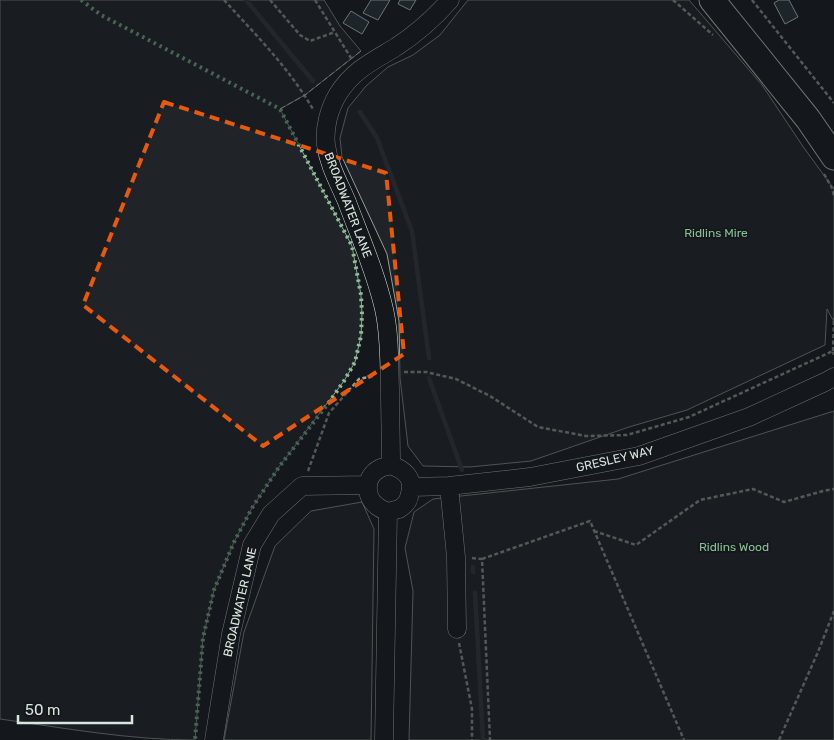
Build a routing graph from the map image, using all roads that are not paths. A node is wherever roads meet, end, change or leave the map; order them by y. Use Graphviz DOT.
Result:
graph roads {
  1 [pos="450,0"];
  2 [pos="712,0"];
  3 [pos="834,157"];
  4 [pos="829,380"];
  5 [pos="391,464"];
  6 [pos="367,485"];
  7 [pos="449,486"];
  8 [pos="412,487"];
  9 [pos="388,512"];
  10 [pos="457,629"];
  11 [pos="214,740"];
  12 [pos="384,740"];
  1 -- 5 [label="street, BROADWATER LANE"];
  2 -- 3 [label="highway"];
  4 -- 7 [label="street, GRESLEY WAY"];
  5 -- 6 [label="street"];
  5 -- 8 [label="street"];
  6 -- 9 [label="street"];
  6 -- 11 [label="street, BROADWATER LANE"];
  7 -- 8 [label="street, GRESLEY WAY"];
  7 -- 10 [label="street"];
  8 -- 9 [label="street"];
  9 -- 12 [label="street"];
}
